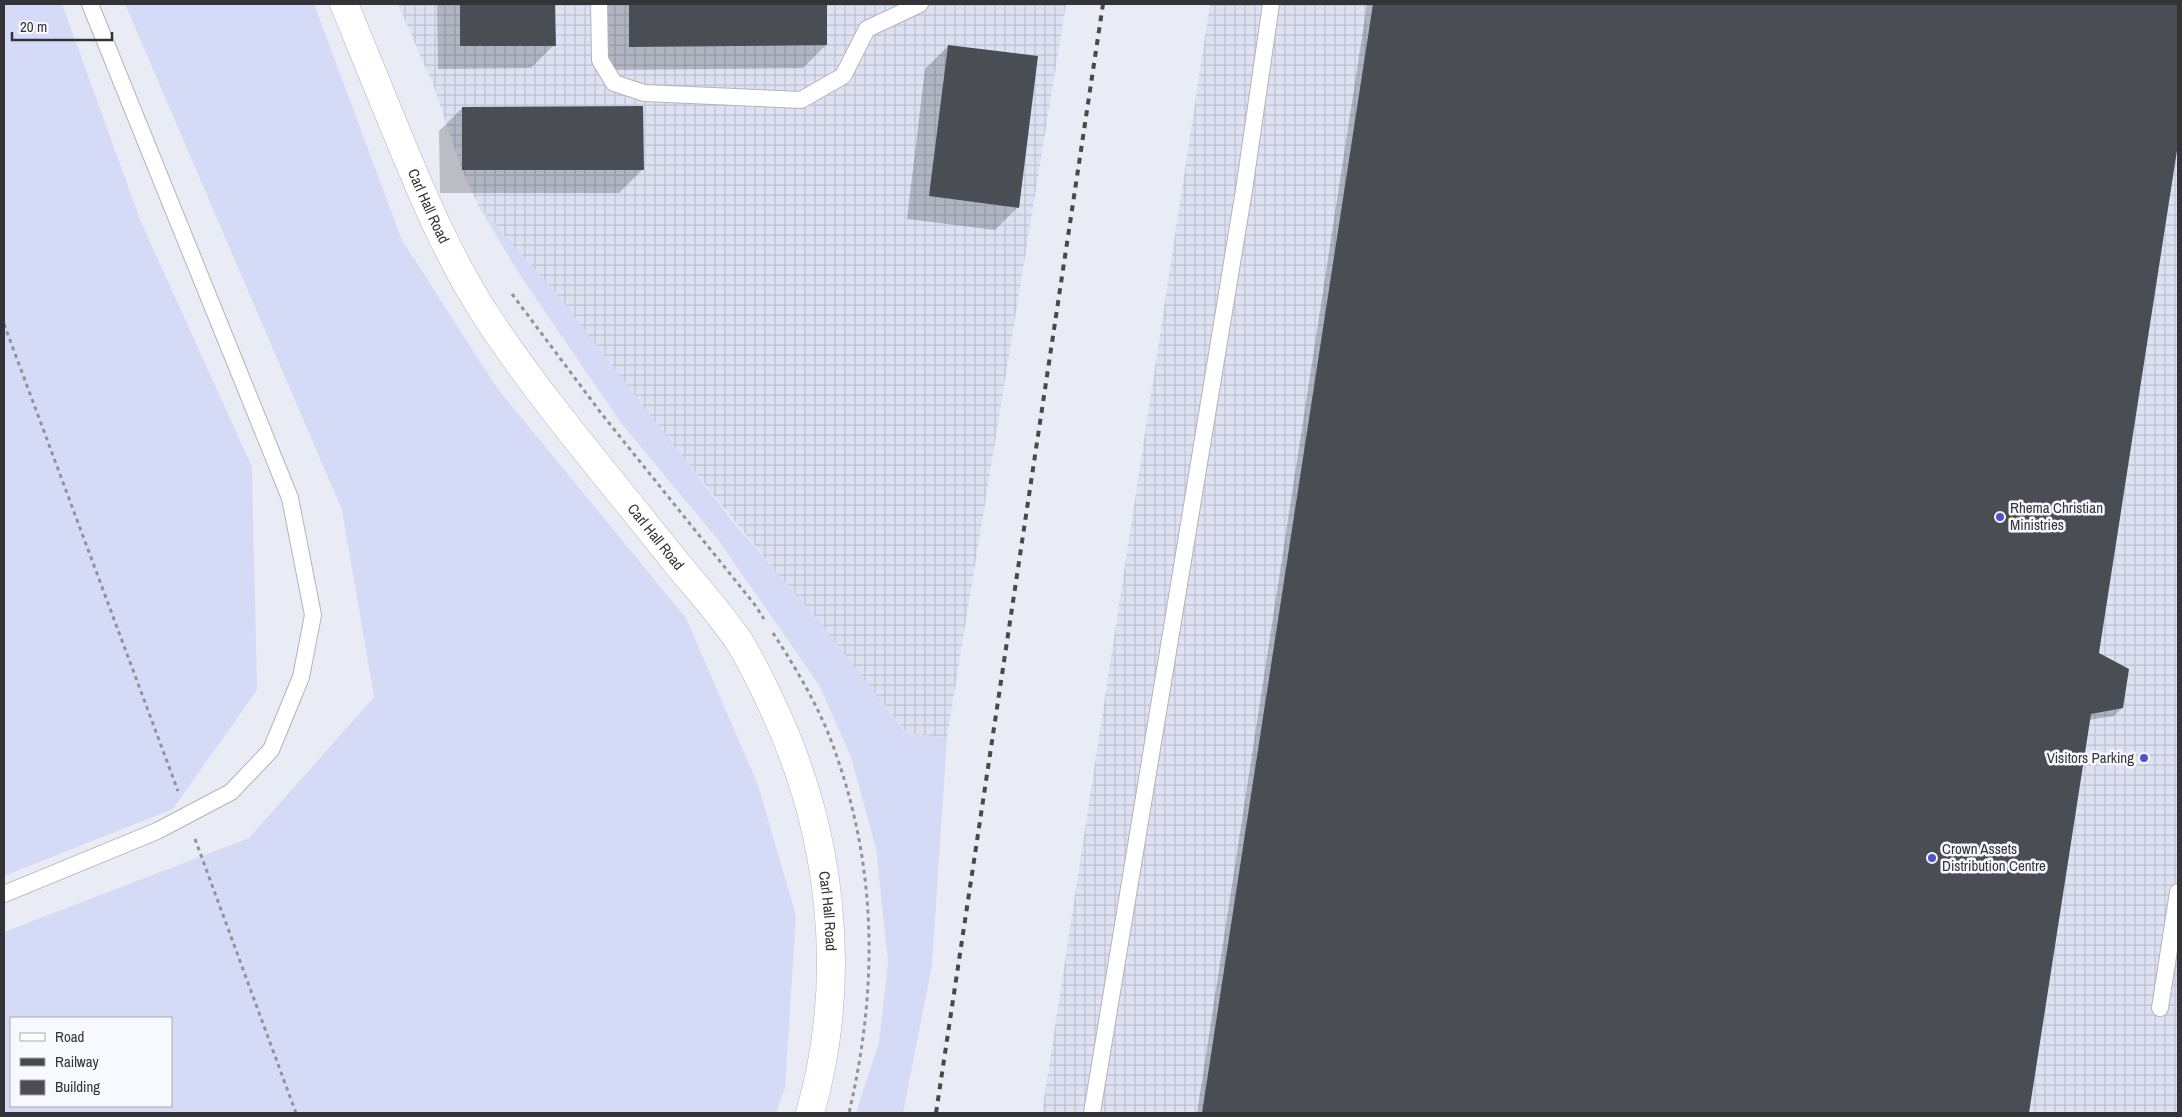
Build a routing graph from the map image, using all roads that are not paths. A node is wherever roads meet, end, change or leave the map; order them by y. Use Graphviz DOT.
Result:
graph roads {
  1 [pos="90,4"];
  2 [pos="344,4"];
  3 [pos="599,4"];
  4 [pos="1271,4"];
  5 [pos="910,6"];
  6 [pos="2178,892"];
  7 [pos="4,894"];
  8 [pos="2160,1008"];
  9 [pos="810,1113"];
  10 [pos="1092,1113"];
  1 -- 7 [label="lane"];
  2 -- 9 [label="street, Carl Hall Road"];
  3 -- 5 [label="lane"];
  4 -- 10 [label="lane"];
  6 -- 8 [label="lane"];
}
